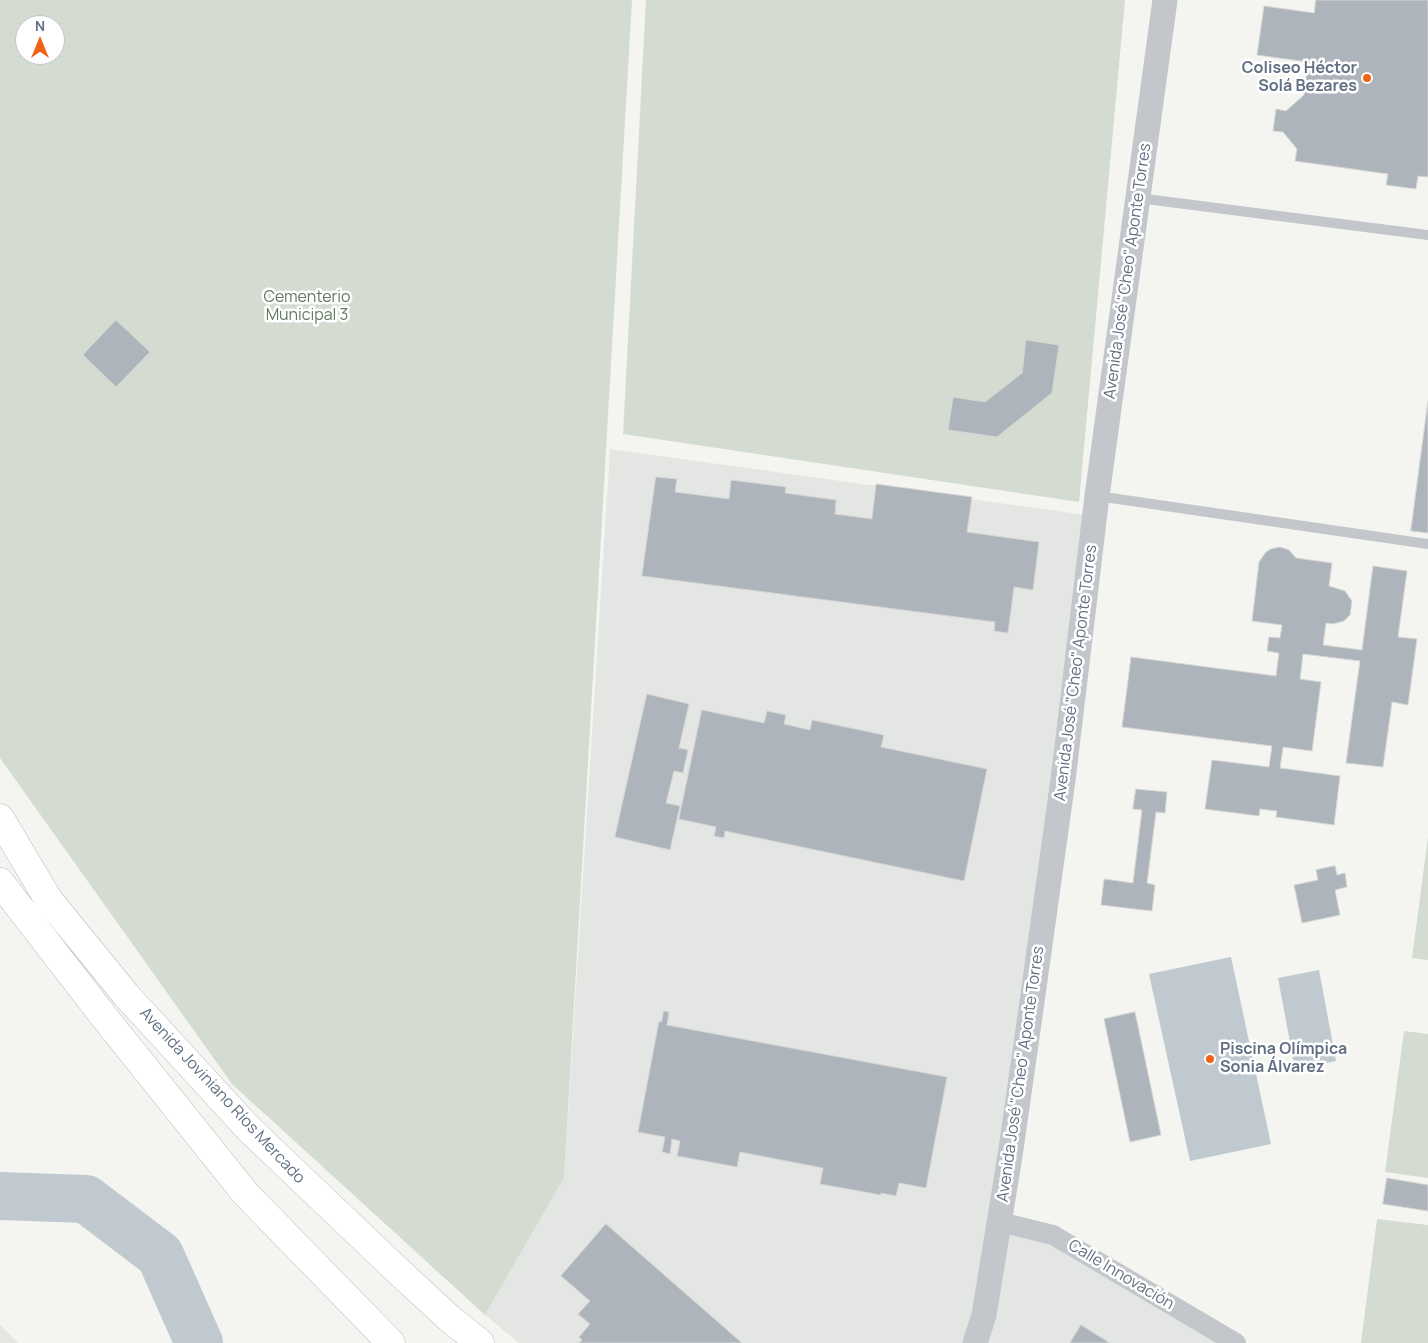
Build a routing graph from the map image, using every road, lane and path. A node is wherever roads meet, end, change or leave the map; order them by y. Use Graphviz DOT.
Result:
graph roads {
  1 [pos="1165,0"];
  2 [pos="1138,198"];
  3 [pos="1428,235"];
  4 [pos="1097,496"];
  5 [pos="1428,544"];
  6 [pos="0,818"];
  7 [pos="0,882"];
  8 [pos="1000,1222"];
  9 [pos="390,1343"];
  10 [pos="480,1343"];
  11 [pos="975,1343"];
  12 [pos="1236,1343"];
  1 -- 2 [label="street, Avenida José \"Cheo\" Aponte Torres"];
  2 -- 3 [label="lane"];
  2 -- 4 [label="street, Avenida José \"Cheo\" Aponte Torres"];
  4 -- 5 [label="lane"];
  4 -- 8 [label="street, Avenida José \"Cheo\" Aponte Torres"];
  6 -- 10 [label="main road, Avenida Joviniano Ríos Mercado"];
  7 -- 9 [label="main road, Avenida Joviniano Ríos Mercado"];
  8 -- 11 [label="street, Avenida José \"Cheo\" Aponte Torres"];
  8 -- 12 [label="street, Calle Innovación"];
}
